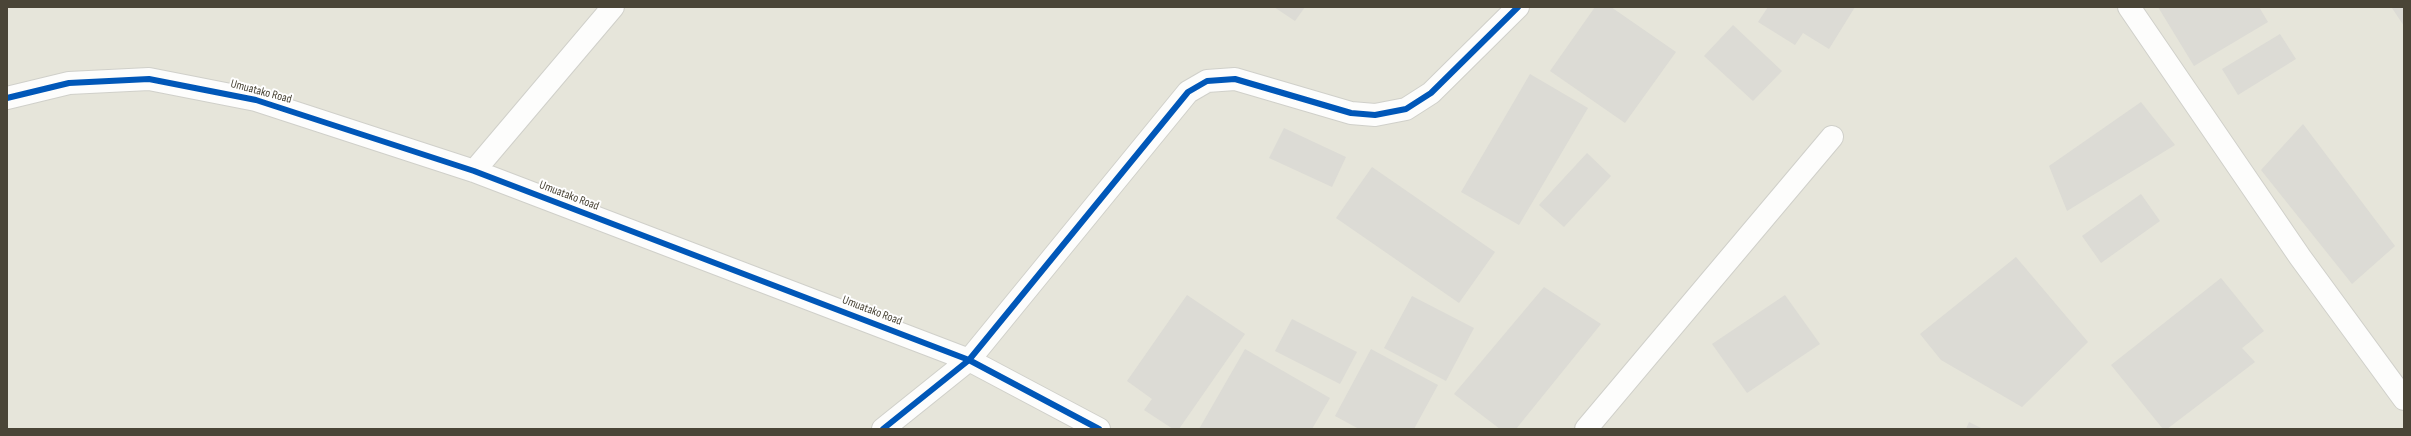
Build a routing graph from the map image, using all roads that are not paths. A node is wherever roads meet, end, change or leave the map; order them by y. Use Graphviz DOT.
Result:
graph roads {
  1 [pos="613,7"];
  2 [pos="1518,7"];
  3 [pos="2130,7"];
  4 [pos="7,98"];
  5 [pos="1832,136"];
  6 [pos="474,171"];
  7 [pos="969,360"];
  8 [pos="2404,399"];
  9 [pos="883,429"];
  10 [pos="1100,429"];
  11 [pos="1586,429"];
  1 -- 6 [label="street"];
  2 -- 7 [label="street"];
  3 -- 8 [label="street"];
  4 -- 6 [label="street, Umuatako Road"];
  5 -- 11 [label="street"];
  6 -- 7 [label="street, Umuatako Road"];
  7 -- 9 [label="street"];
  7 -- 10 [label="street, Umuatako Road"];
}
